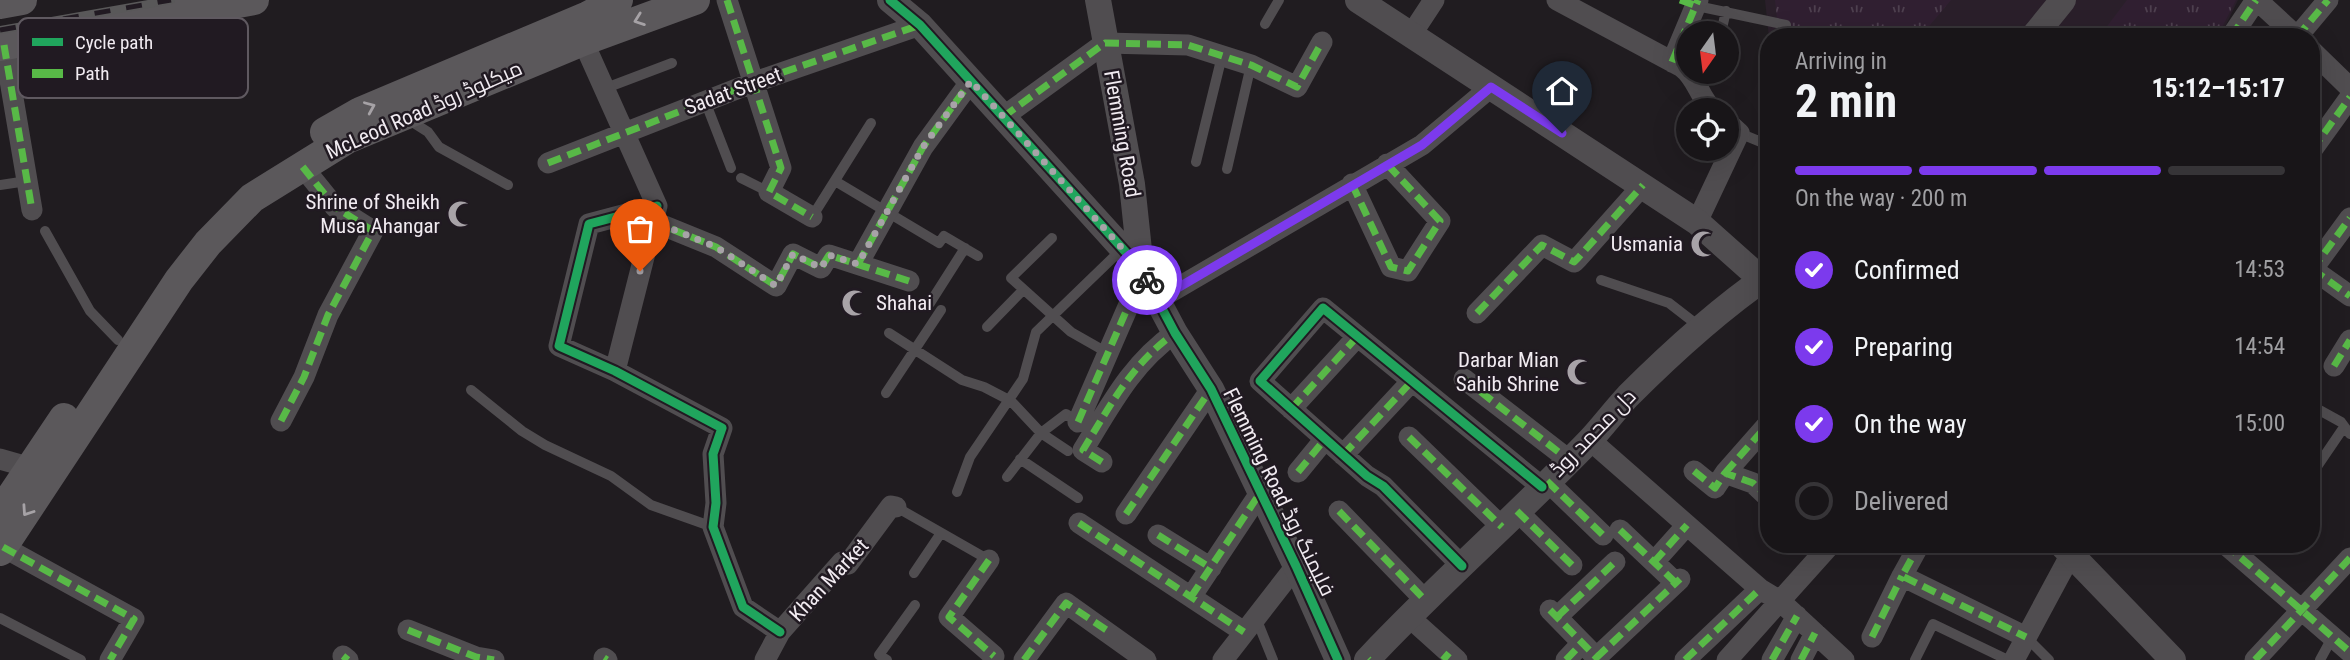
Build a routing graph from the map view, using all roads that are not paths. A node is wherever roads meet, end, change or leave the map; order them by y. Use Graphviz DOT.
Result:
graph roads {
  1 [pos="22,0"];
  2 [pos="254,0"];
  3 [pos="618,0"];
  4 [pos="695,0"];
  5 [pos="727,0"];
  6 [pos="890,0"];
  7 [pos="1098,0"];
  8 [pos="1279,0"];
  9 [pos="1358,0"];
  10 [pos="1434,0"];
  11 [pos="1557,0"];
  12 [pos="2063,0"];
  13 [pos="2257,0"];
  14 [pos="2328,0"];
  15 [pos="1692,2"];
  16 [pos="0,4"];
  17 [pos="1726,11"];
  18 [pos="153,18"];
  19 [pos="1724,21"];
  20 [pos="1265,24"];
  21 [pos="920,25"];
  22 [pos="1786,25"];
  23 [pos="2040,28"];
  24 [pos="2237,28"];
  25 [pos="2287,28"];
  26 [pos="2305,28"];
  27 [pos="1411,35"];
  28 [pos="583,41"];
  29 [pos="1322,42"];
  30 [pos="1105,43"];
  31 [pos="2,45"];
  32 [pos="1222,56"];
  33 [pos="1672,62"];
  34 [pos="2320,62"];
  35 [pos="672,63"];
  36 [pos="1251,65"];
  37 [pos="971,81"];
  38 [pos="752,83"];
  39 [pos="1491,87"];
  40 [pos="606,88"];
  41 [pos="2350,88"];
  42 [pos="2350,97"];
  43 [pos="1702,98"];
  44 [pos="705,101"];
  45 [pos="403,116"];
  46 [pos="1003,117"];
  47 [pos="871,123"];
  48 [pos="1739,131"];
  49 [pos="625,132"];
  50 [pos="2320,139"];
  51 [pos="1760,142"];
  52 [pos="1720,161"];
  53 [pos="1196,162"];
  54 [pos="548,163"];
  55 [pos="1387,164"];
  56 [pos="302,166"];
  57 [pos="732,167"];
  58 [pos="1227,169"];
  59 [pos="741,178"];
  60 [pos="27,181"];
  61 [pos="835,181"];
  62 [pos="1352,184"];
  63 [pos="0,185"];
  64 [pos="508,185"];
  65 [pos="1643,186"];
  66 [pos="769,192"];
  67 [pos="32,210"];
  68 [pos="888,211"];
  69 [pos="655,214"];
  70 [pos="812,216"];
  71 [pos="2350,218"];
  72 [pos="1697,222"];
  73 [pos="44,231"];
  74 [pos="1052,237"];
  75 [pos="965,248"];
  76 [pos="1123,248"];
  77 [pos="978,256"];
  78 [pos="2320,258"];
  79 [pos="858,264"];
  80 [pos="1760,274"];
  81 [pos="2320,275"];
  82 [pos="1601,280"];
  83 [pos="909,281"];
  84 [pos="1148,283"];
  85 [pos="1760,285"];
  86 [pos="1023,290"];
  87 [pos="2350,296"];
  88 [pos="930,303"];
  89 [pos="941,310"];
  90 [pos="1477,313"];
  91 [pos="1051,315"];
  92 [pos="987,327"];
  93 [pos="1700,327"];
  94 [pos="889,332"];
  95 [pos="1175,333"];
  96 [pos="1357,337"];
  97 [pos="118,340"];
  98 [pos="2350,340"];
  99 [pos="916,351"];
  100 [pos="1108,353"];
  101 [pos="2334,366"];
  102 [pos="615,371"];
  103 [pos="1465,379"];
  104 [pos="1412,381"];
  105 [pos="1210,389"];
  106 [pos="471,390"];
  107 [pos="886,393"];
  108 [pos="1011,401"];
  109 [pos="1291,409"];
  110 [pos="2320,410"];
  111 [pos="281,421"];
  112 [pos="1078,422"];
  113 [pos="2347,431"];
  114 [pos="1041,433"];
  115 [pos="1760,433"];
  116 [pos="1409,437"];
  117 [pos="1325,439"];
  118 [pos="1590,440"];
  119 [pos="1068,450"];
  120 [pos="1343,455"];
  121 [pos="0,459"];
  122 [pos="1020,459"];
  123 [pos="1569,460"];
  124 [pos="1102,462"];
  125 [pos="2320,464"];
  126 [pos="40,471"];
  127 [pos="1694,471"];
  128 [pos="1298,472"];
  129 [pos="1725,473"];
  130 [pos="1007,477"];
  131 [pos="1545,484"];
  132 [pos="1760,490"];
  133 [pos="957,492"];
  134 [pos="1260,493"];
  135 [pos="1078,498"];
  136 [pos="896,507"];
  137 [pos="1339,510"];
  138 [pos="0,513"];
  139 [pos="1126,514"];
  140 [pos="1510,519"];
  141 [pos="1079,523"];
  142 [pos="1687,525"];
  143 [pos="713,527"];
  144 [pos="941,533"];
  145 [pos="1158,535"];
  146 [pos="1,549"];
  147 [pos="1820,553"];
  148 [pos="1915,553"];
  149 [pos="2064,553"];
  150 [pos="2070,553"];
  151 [pos="2235,553"];
  152 [pos="2350,558"];
  153 [pos="989,560"];
  154 [pos="1615,562"];
  155 [pos="1654,562"];
  156 [pos="1572,565"];
  157 [pos="1296,566"];
  158 [pos="1462,566"];
  159 [pos="1211,568"];
  160 [pos="914,573"];
  161 [pos="1902,576"];
  162 [pos="1760,589"];
  163 [pos="1191,597"];
  164 [pos="1780,601"];
  165 [pos="915,605"];
  166 [pos="1416,607"];
  167 [pos="2303,611"];
  168 [pos="1797,617"];
  169 [pos="0,618"];
  170 [pos="1250,625"];
  171 [pos="408,630"];
  172 [pos="780,632"];
  173 [pos="1815,633"];
  174 [pos="2026,636"];
  175 [pos="1872,637"];
  176 [pos="2332,638"];
  177 [pos="2350,652"];
  178 [pos="1592,654"];
  179 [pos="1450,657"];
  180 [pos="995,659"];
  181 [pos="1368,659"];
  182 [pos="81,660"];
  183 [pos="110,660"];
  184 [pos="495,660"];
  185 [pos="765,660"];
  186 [pos="887,660"];
  187 [pos="1024,660"];
  188 [pos="1146,660"];
  189 [pos="1223,660"];
  190 [pos="1273,660"];
  191 [pos="1338,660"];
  192 [pos="1566,660"];
  193 [pos="1685,660"];
  194 [pos="1727,660"];
  195 [pos="1772,660"];
  196 [pos="1801,660"];
  197 [pos="1844,660"];
  198 [pos="1915,660"];
  199 [pos="2008,660"];
  200 [pos="2014,660"];
  201 [pos="2049,660"];
  202 [pos="2174,660"];
  203 [pos="2255,660"];
  204 [pos="2320,660"];
  1 -- 16 [label="main road"];
  2 -- 18 [label="main road"];
  97 -- 3 [label="main road, McLeod Road میکلوڈ روڈ, one-way"];
  4 -- 28 [label="main road, McLeod Road میکلوڈ روڈ, one-way"];
  5 -- 38 [label="street"];
  6 -- 21 [label="street"];
  7 -- 30 [label="street, Flemming Road"];
  8 -- 20 [label="lane"];
  9 -- 27 [label="street"];
  10 -- 27 [label="street"];
  11 -- 33 [label="street"];
  12 -- 23 [label="street"];
  13 -- 24 [label="street"];
  13 -- 25 [label="street"];
  14 -- 26 [label="street"];
  15 -- 17 [label="lane"];
  15 -- 33 [label="street"];
  17 -- 19 [label="lane"];
  17 -- 22 [label="lane"];
  21 -- 37 [label="street"];
  21 -- 38 [label="street, Sadat Street"];
  27 -- 39 [label="street"];
  28 -- 40 [label="street"];
  28 -- 45 [label="main road, McLeod Road میکلوڈ روڈ"];
  29 -- 36 [label="street"];
  30 -- 32 [label="street"];
  30 -- 46 [label="street"];
  30 -- 84 [label="street, Flemming Road"];
  31 -- 60 [label="street"];
  32 -- 36 [label="street"];
  32 -- 53 [label="lane"];
  33 -- 43 [label="street"];
  34 -- 41 [label="street"];
  35 -- 40 [label="lane"];
  36 -- 58 [label="lane"];
  37 -- 46 [label="street"];
  37 -- 68 [label="street"];
  38 -- 44 [label="street, Sadat Street"];
  38 -- 66 [label="street"];
  39 -- 55 [label="street"];
  39 -- 65 [label="street"];
  40 -- 49 [label="street"];
  42 -- 50 [label="street"];
  44 -- 49 [label="street, Sadat Street"];
  44 -- 57 [label="lane"];
  45 -- 56 [label="main road, McLeod Road میکلوڈ روڈ"];
  45 -- 64 [label="lane"];
  46 -- 76 [label="street"];
  47 -- 61 [label="lane"];
  48 -- 51 [label="lane"];
  49 -- 54 [label="street, Sadat Street"];
  49 -- 69 [label="street"];
  52 -- 72 [label="street"];
  55 -- 62 [label="street"];
  55 -- 62 [label="street"];
  56 -- 111 [label="street"];
  56 -- 126 [label="main road, McLeod Road میکلوڈ روڈ"];
  59 -- 66 [label="lane"];
  60 -- 63 [label="lane"];
  60 -- 67 [label="street"];
  61 -- 68 [label="lane"];
  61 -- 70 [label="lane"];
  62 -- 84 [label="street"];
  65 -- 72 [label="street"];
  65 -- 90 [label="street"];
  66 -- 70 [label="street"];
  68 -- 75 [label="lane"];
  68 -- 79 [label="street"];
  69 -- 79 [label="street"];
  69 -- 102 [label="street"];
  69 -- 102 [label="street"];
  71 -- 78 [label="street"];
  72 -- 80 [label="street"];
  73 -- 97 [label="lane"];
  74 -- 86 [label="lane"];
  75 -- 77 [label="lane"];
  75 -- 88 [label="lane"];
  76 -- 84 [label="street"];
  76 -- 91 [label="lane"];
  79 -- 83 [label="street"];
  81 -- 87 [label="street"];
  82 -- 93 [label="lane"];
  84 -- 95 [label="street, Flemming Road فلیمنگ روڈ"];
  84 -- 100 [label="street"];
  85 -- 93 [label="street, دل محمد روڈ"];
  86 -- 91 [label="lane"];
  86 -- 92 [label="lane"];
  89 -- 99 [label="lane"];
  91 -- 100 [label="lane"];
  91 -- 108 [label="lane"];
  93 -- 118 [label="street, دل محمد روڈ"];
  94 -- 99 [label="lane"];
  95 -- 105 [label="street, Flemming Road فلیمنگ روڈ"];
  95 -- 124 [label="street"];
  96 -- 104 [label="street"];
  96 -- 109 [label="street"];
  96 -- 109 [label="street"];
  97 -- 126 [label="main road, McLeod Road میکلوڈ روڈ"];
  98 -- 101 [label="street"];
  99 -- 107 [label="lane"];
  99 -- 108 [label="lane"];
  100 -- 112 [label="street"];
  102 -- 143 [label="street"];
  103 -- 123 [label="street"];
  104 -- 120 [label="street"];
  104 -- 131 [label="street"];
  105 -- 134 [label="street, Flemming Road فلیمنگ روڈ"];
  105 -- 139 [label="street"];
  106 -- 143 [label="lane"];
  108 -- 114 [label="lane"];
  108 -- 133 [label="lane"];
  109 -- 117 [label="street"];
  110 -- 113 [label="lane"];
  112 -- 114 [label="lane"];
  113 -- 125 [label="lane"];
  114 -- 119 [label="lane"];
  114 -- 122 [label="lane"];
  115 -- 129 [label="street"];
  116 -- 140 [label="street"];
  117 -- 120 [label="street"];
  117 -- 128 [label="street"];
  118 -- 123 [label="street, دل محمد روڈ"];
  118 -- 142 [label="street"];
  120 -- 158 [label="street"];
  121 -- 126 [label="street"];
  122 -- 130 [label="lane"];
  122 -- 135 [label="lane"];
  123 -- 131 [label="street, دل محمد روڈ"];
  126 -- 138 [label="main road, McLeod Road میکلوڈ روڈ"];
  126 -- 146 [label="main road, McLeod Road میکلوڈ روڈ, one-way"];
  127 -- 129 [label="street"];
  129 -- 132 [label="street"];
  131 -- 140 [label="street, دل محمد روڈ"];
  131 -- 155 [label="street"];
  134 -- 157 [label="street, Flemming Road فلیمنگ روڈ"];
  134 -- 159 [label="street"];
  136 -- 144 [label="lane"];
  136 -- 172 [label="street, Khan Market"];
  137 -- 166 [label="street"];
  140 -- 156 [label="street"];
  140 -- 158 [label="street, دل محمد روڈ"];
  141 -- 163 [label="street"];
  142 -- 155 [label="street"];
  142 -- 162 [label="street"];
  143 -- 172 [label="street"];
  144 -- 153 [label="lane"];
  144 -- 160 [label="lane"];
  145 -- 159 [label="street"];
  146 -- 183 [label="street"];
  147 -- 164 [label="street"];
  148 -- 161 [label="street"];
  149 -- 174 [label="street"];
  150 -- 202 [label="street"];
  151 -- 167 [label="street"];
  152 -- 167 [label="street"];
  153 -- 180 [label="street"];
  154 -- 178 [label="street"];
  155 -- 178 [label="street"];
  157 -- 170 [label="street"];
  157 -- 191 [label="street, Flemming Road فلیمنگ روڈ"];
  158 -- 166 [label="street, دل محمد روڈ"];
  159 -- 163 [label="street"];
  161 -- 174 [label="street"];
  161 -- 175 [label="street"];
  162 -- 164 [label="street"];
  162 -- 193 [label="street"];
  163 -- 170 [label="street"];
  164 -- 168 [label="street"];
  164 -- 194 [label="street"];
  165 -- 186 [label="lane"];
  166 -- 179 [label="street"];
  166 -- 181 [label="street, دل محمد روڈ"];
  167 -- 176 [label="street"];
  167 -- 203 [label="street"];
  168 -- 173 [label="street"];
  168 -- 195 [label="street"];
  169 -- 182 [label="lane"];
  170 -- 189 [label="street"];
  170 -- 190 [label="lane"];
  171 -- 184 [label="street"];
  172 -- 185 [label="street, Khan Market"];
  173 -- 196 [label="street"];
  173 -- 197 [label="street"];
  174 -- 200 [label="street"];
  174 -- 201 [label="lane"];
  176 -- 177 [label="street"];
  176 -- 204 [label="lane"];
  178 -- 192 [label="street"];
  187 -- 188 [label="street"];
  198 -- 199 [label="lane"];
}
